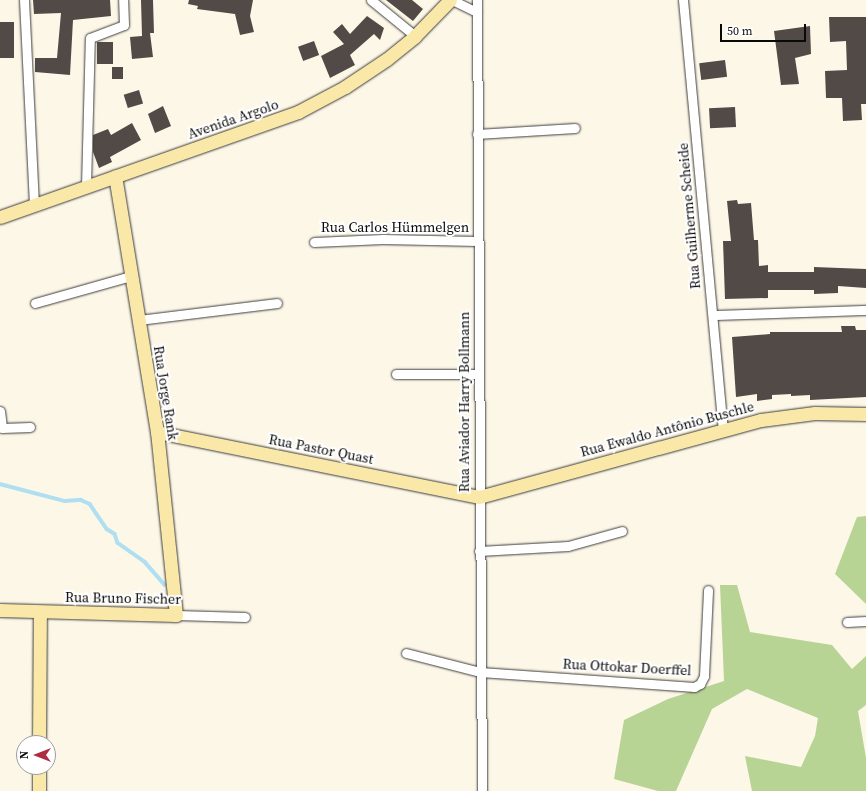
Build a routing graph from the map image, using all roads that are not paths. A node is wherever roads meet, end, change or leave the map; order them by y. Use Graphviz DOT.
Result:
graph roads {
  1 [pos="24,0"];
  2 [pos="123,0"];
  3 [pos="371,0"];
  4 [pos="451,0"];
  5 [pos="477,0"];
  6 [pos="683,0"];
  7 [pos="476,12"];
  8 [pos="415,36"];
  9 [pos="575,128"];
  10 [pos="477,134"];
  11 [pos="115,176"];
  12 [pos="86,186"];
  13 [pos="34,204"];
  14 [pos="0,217"];
  15 [pos="478,241"];
  16 [pos="314,242"];
  17 [pos="131,276"];
  18 [pos="35,303"];
  19 [pos="277,303"];
  20 [pos="866,310"];
  21 [pos="713,315"];
  22 [pos="139,320"];
  23 [pos="396,374"];
  24 [pos="478,374"];
  25 [pos="0,411"];
  26 [pos="866,414"];
  27 [pos="30,427"];
  28 [pos="724,429"];
  29 [pos="157,432"];
  30 [pos="479,497"];
  31 [pos="622,531"];
  32 [pos="479,551"];
  33 [pos="708,590"];
  34 [pos="0,610"];
  35 [pos="40,612"];
  36 [pos="176,615"];
  37 [pos="245,617"];
  38 [pos="866,621"];
  39 [pos="847,622"];
  40 [pos="406,653"];
  41 [pos="480,672"];
  42 [pos="39,735"];
  43 [pos="39,775"];
  44 [pos="39,791"];
  45 [pos="482,791"];
  1 -- 13 [label="street"];
  2 -- 12 [label="street"];
  3 -- 8 [label="street"];
  4 -- 7 [label="street"];
  4 -- 8 [label="street, Avenida Argolo"];
  5 -- 7 [label="street, Rua Aviador Harry Bollmann"];
  6 -- 21 [label="street, Rua Guilherme Scheide"];
  7 -- 10 [label="street, Rua Aviador Harry Bollmann"];
  8 -- 11 [label="street, Avenida Argolo"];
  9 -- 10 [label="street"];
  10 -- 15 [label="street, Rua Aviador Harry Bollmann"];
  11 -- 12 [label="street, Avenida Argolo"];
  11 -- 17 [label="street, Rua Jorge Rank"];
  12 -- 13 [label="street, Avenida Argolo"];
  13 -- 14 [label="street, Avenida Argolo"];
  15 -- 16 [label="street, Rua Carlos Hümmelgen"];
  15 -- 24 [label="street, Rua Aviador Harry Bollmann"];
  17 -- 18 [label="street"];
  17 -- 22 [label="street, Rua Jorge Rank"];
  19 -- 22 [label="street"];
  20 -- 21 [label="street"];
  21 -- 28 [label="street, Rua Guilherme Scheide"];
  22 -- 29 [label="street, Rua Jorge Rank"];
  23 -- 24 [label="street"];
  24 -- 30 [label="street, Rua Aviador Harry Bollmann"];
  25 -- 27 [label="street"];
  26 -- 28 [label="street, Rua Ewaldo Antônio Buschle"];
  28 -- 30 [label="street, Rua Ewaldo Antônio Buschle"];
  29 -- 30 [label="street, Rua Pastor Quast"];
  29 -- 36 [label="street, Rua Jorge Rank"];
  30 -- 32 [label="street, Rua Aviador Harry Bollmann"];
  31 -- 32 [label="street"];
  32 -- 41 [label="street, Rua Aviador Harry Bollmann"];
  33 -- 41 [label="street, Rua Ottokar Doerffel"];
  34 -- 35 [label="street, Rua Bruno Fischer"];
  35 -- 36 [label="street, Rua Bruno Fischer"];
  35 -- 42 [label="street"];
  36 -- 37 [label="street, Rua Bruno Fischer"];
  38 -- 39 [label="street"];
  40 -- 41 [label="street"];
  41 -- 45 [label="street, Rua Aviador Harry Bollmann"];
  43 -- 44 [label="street"];
}
